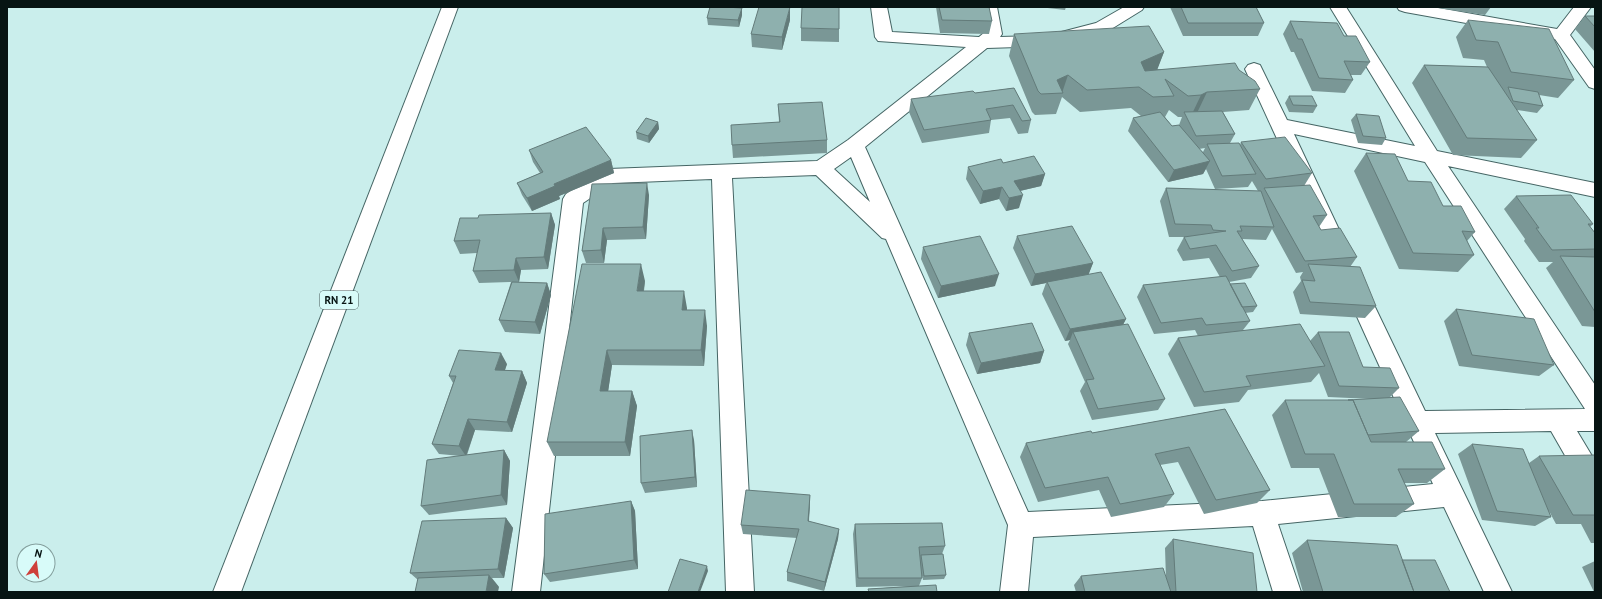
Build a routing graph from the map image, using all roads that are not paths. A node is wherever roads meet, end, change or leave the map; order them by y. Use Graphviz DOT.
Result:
graph roads {
  1 [pos="450,7"];
  2 [pos="879,7"];
  3 [pos="989,7"];
  4 [pos="1136,7"];
  5 [pos="1338,7"];
  6 [pos="1405,7"];
  7 [pos="1583,7"];
  8 [pos="1561,36"];
  9 [pos="983,43"];
  10 [pos="1254,69"];
  11 [pos="1595,83"];
  12 [pos="1280,125"];
  13 [pos="855,145"];
  14 [pos="1431,156"];
  15 [pos="821,168"];
  16 [pos="722,171"];
  17 [pos="1595,190"];
  18 [pos="895,238"];
  19 [pos="1595,405"];
  20 [pos="1557,420"];
  21 [pos="1595,420"];
  22 [pos="1417,422"];
  23 [pos="1595,484"];
  24 [pos="1451,494"];
  25 [pos="1262,513"];
  26 [pos="1021,525"];
  27 [pos="227,592"];
  28 [pos="526,592"];
  29 [pos="740,592"];
  30 [pos="1014,592"];
  31 [pos="1287,592"];
  32 [pos="1498,592"];
  1 -- 27 [label="street, RN 21"];
  2 -- 9 [label="street"];
  3 -- 9 [label="street"];
  4 -- 9 [label="street"];
  5 -- 14 [label="street"];
  6 -- 8 [label="street"];
  7 -- 8 [label="street"];
  8 -- 11 [label="street"];
  9 -- 13 [label="street"];
  10 -- 12 [label="street"];
  12 -- 14 [label="street"];
  12 -- 22 [label="street"];
  13 -- 15 [label="street"];
  13 -- 18 [label="street"];
  14 -- 17 [label="street"];
  14 -- 19 [label="street"];
  15 -- 16 [label="street"];
  15 -- 18 [label="street"];
  16 -- 28 [label="street"];
  16 -- 29 [label="street"];
  18 -- 26 [label="street"];
  20 -- 21 [label="street"];
  20 -- 22 [label="street"];
  20 -- 23 [label="street"];
  22 -- 24 [label="street"];
  24 -- 25 [label="street"];
  24 -- 32 [label="street"];
  25 -- 26 [label="street"];
  25 -- 31 [label="street"];
  26 -- 30 [label="street"];
}
